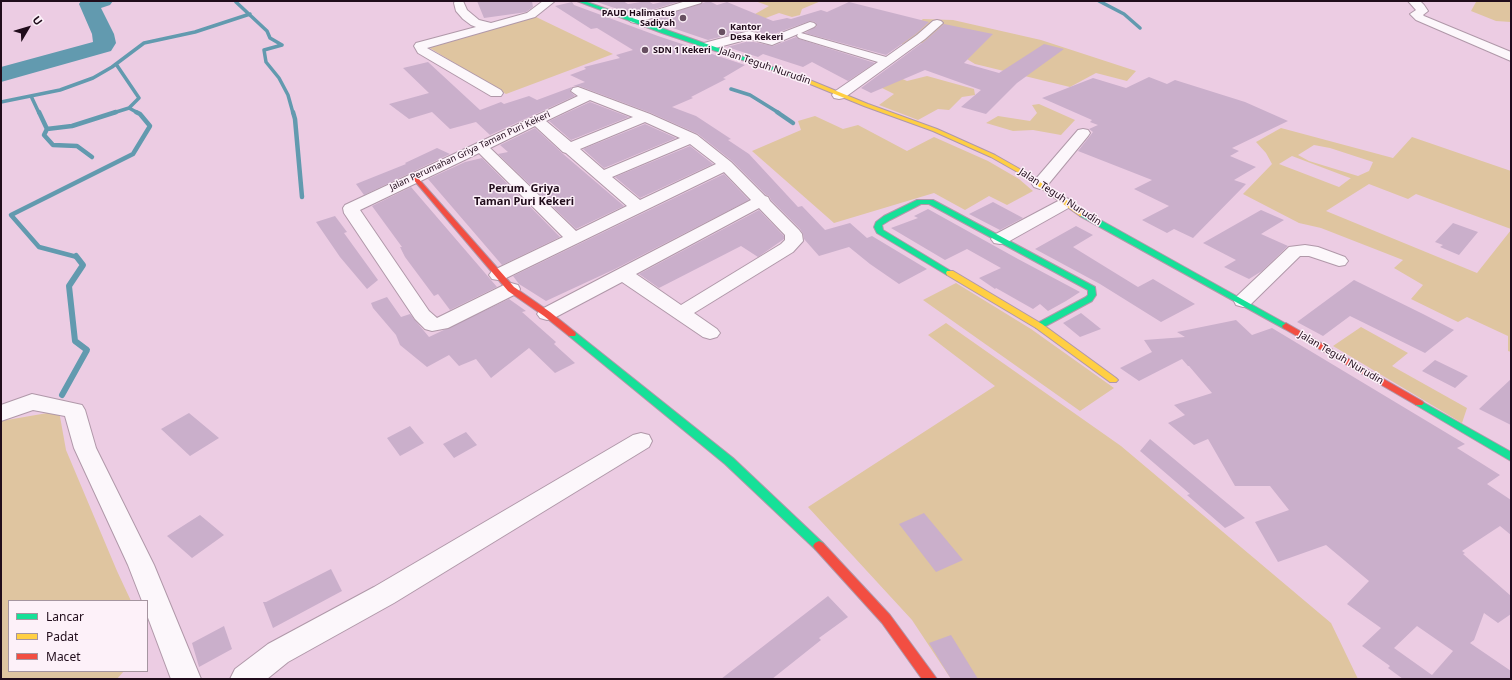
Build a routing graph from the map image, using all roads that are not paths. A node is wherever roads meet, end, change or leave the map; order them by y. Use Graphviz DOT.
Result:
graph roads {
  1 [pos="550,1"];
  2 [pos="579,1"];
  3 [pos="697,1"];
  4 [pos="1413,1"];
  5 [pos="459,2"];
  6 [pos="635,20"];
  7 [pos="937,23"];
  8 [pos="810,25"];
  9 [pos="491,26"];
  10 [pos="803,36"];
  11 [pos="856,37"];
  12 [pos="708,46"];
  13 [pos="841,47"];
  14 [pos="829,54"];
  15 [pos="1511,57"];
  16 [pos="888,61"];
  17 [pos="570,89"];
  18 [pos="496,93"];
  19 [pos="839,94"];
  20 [pos="590,95"];
  21 [pos="645,118"];
  22 [pos="536,120"];
  23 [pos="1082,133"];
  24 [pos="692,138"];
  25 [pos="481,147"];
  26 [pos="568,149"];
  27 [pos="726,165"];
  28 [pos="602,176"];
  29 [pos="415,178"];
  30 [pos="1040,184"];
  31 [pos="762,200"];
  32 [pos="638,207"];
  33 [pos="1071,207"];
  34 [pos="573,238"];
  35 [pos="1005,242"];
  36 [pos="1338,261"];
  37 [pos="623,274"];
  38 [pos="498,275"];
  39 [pos="511,289"];
  40 [pos="1242,301"];
  41 [pos="680,313"];
  42 [pos="547,314"];
  43 [pos="1039,326"];
  44 [pos="710,333"];
  45 [pos="1113,380"];
  46 [pos="1,413"];
  47 [pos="641,441"];
  48 [pos="1511,457"];
  49 [pos="186,679"];
  50 [pos="245,679"];
  51 [pos="930,679"];
  1 -- 9 [label="street"];
  2 -- 6 [label="street, Jalan Teguh Nurudin"];
  3 -- 6 [label="street"];
  4 -- 15 [label="street"];
  5 -- 9 [label="street"];
  6 -- 12 [label="street, Jalan Teguh Nurudin"];
  7 -- 16 [label="street"];
  8 -- 12 [label="street"];
  9 -- 18 [label="street"];
  10 -- 13 [label="street"];
  11 -- 13 [label="street"];
  12 -- 19 [label="street, Jalan Teguh Nurudin"];
  13 -- 14 [label="street"];
  13 -- 16 [label="street"];
  16 -- 19 [label="street"];
  17 -- 20 [label="street"];
  19 -- 30 [label="street, Jalan Teguh Nurudin"];
  20 -- 21 [label="street"];
  20 -- 22 [label="street, Jalan Perumahan Griya Taman Puri Kekeri"];
  21 -- 24 [label="street"];
  21 -- 26 [label="street"];
  22 -- 25 [label="street, Jalan Perumahan Griya Taman Puri Kekeri"];
  22 -- 26 [label="street"];
  23 -- 30 [label="street"];
  24 -- 27 [label="street"];
  24 -- 28 [label="street"];
  25 -- 29 [label="street, Jalan Perumahan Griya Taman Puri Kekeri"];
  25 -- 34 [label="street"];
  26 -- 28 [label="street"];
  27 -- 31 [label="street"];
  27 -- 32 [label="street"];
  28 -- 32 [label="street"];
  29 -- 38 [label="street"];
  29 -- 39 [label="street, Jalan Perumahan Griya Taman Puri Kekeri"];
  30 -- 33 [label="street, Jalan Teguh Nurudin"];
  31 -- 37 [label="street"];
  31 -- 41 [label="street"];
  32 -- 34 [label="street"];
  33 -- 35 [label="street"];
  33 -- 40 [label="street, Jalan Teguh Nurudin"];
  34 -- 38 [label="street"];
  35 -- 43 [label="street"];
  35 -- 43 [label="street"];
  36 -- 40 [label="street"];
  37 -- 41 [label="street"];
  37 -- 42 [label="street"];
  38 -- 39 [label="street"];
  39 -- 42 [label="street"];
  40 -- 48 [label="street, Jalan Teguh Nurudin"];
  41 -- 44 [label="street"];
  42 -- 51 [label="street"];
  43 -- 45 [label="street"];
  46 -- 49 [label="street"];
  47 -- 50 [label="street"];
}
